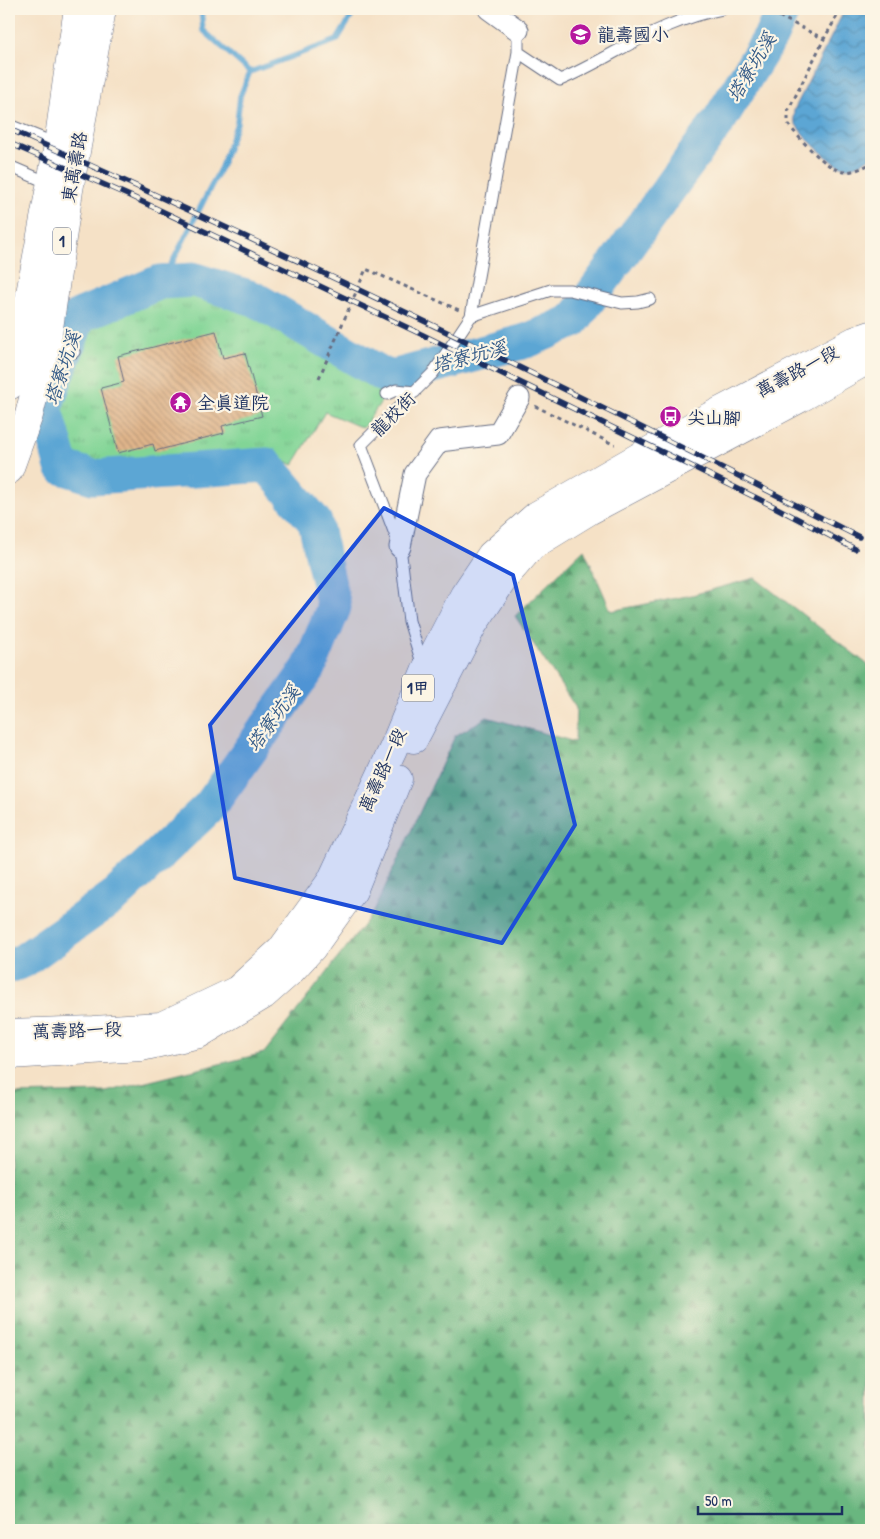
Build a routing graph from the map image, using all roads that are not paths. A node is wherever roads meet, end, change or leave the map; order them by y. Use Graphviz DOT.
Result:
graph roads {
  1 [pos="78,9"];
  2 [pos="102,9"];
  3 [pos="489,9"];
  4 [pos="518,9"];
  5 [pos="722,9"];
  6 [pos="518,30"];
  7 [pos="518,52"];
  8 [pos="9,125"];
  9 [pos="67,149"];
  10 [pos="9,166"];
  11 [pos="60,187"];
  12 [pos="650,299"];
  13 [pos="471,316"];
  14 [pos="871,335"];
  15 [pos="34,339"];
  16 [pos="74,352"];
  17 [pos="871,360"];
  18 [pos="9,386"];
  19 [pos="414,392"];
  20 [pos="387,394"];
  21 [pos="518,398"];
  22 [pos="9,470"];
  23 [pos="400,547"];
  24 [pos="434,677"];
  25 [pos="9,1033"];
  26 [pos="9,1055"];
  1 -- 9 [label="main road, 東萬壽路 / 1"];
  2 -- 9 [label="main road, 東萬壽路 / 1"];
  3 -- 6 [label="street"];
  4 -- 6 [label="street"];
  5 -- 7 [label="lane"];
  6 -- 7 [label="lane, 龍校街"];
  7 -- 13 [label="lane, 龍校街"];
  8 -- 9 [label="lane"];
  9 -- 11 [label="main road, 東萬壽路 / 1"];
  10 -- 11 [label="lane"];
  11 -- 15 [label="main road, 東萬壽路 / 1"];
  12 -- 13 [label="lane"];
  13 -- 19 [label="lane, 龍校街"];
  14 -- 24 [label="main road, 萬壽路一段 / 1甲"];
  15 -- 16 [label="lane"];
  15 -- 18 [label="main road, 東萬壽路 / 1"];
  15 -- 22 [label="main road, 東萬壽路 / 1"];
  17 -- 24 [label="main road, 萬壽路一段 / 1甲"];
  19 -- 20 [label="lane"];
  19 -- 23 [label="lane, 龍校街"];
  21 -- 23 [label="street"];
  23 -- 24 [label="lane, 龍校街"];
  24 -- 25 [label="main road, 萬壽路一段 / 1甲"];
  24 -- 26 [label="main road, 萬壽路一段 / 1甲"];
}
